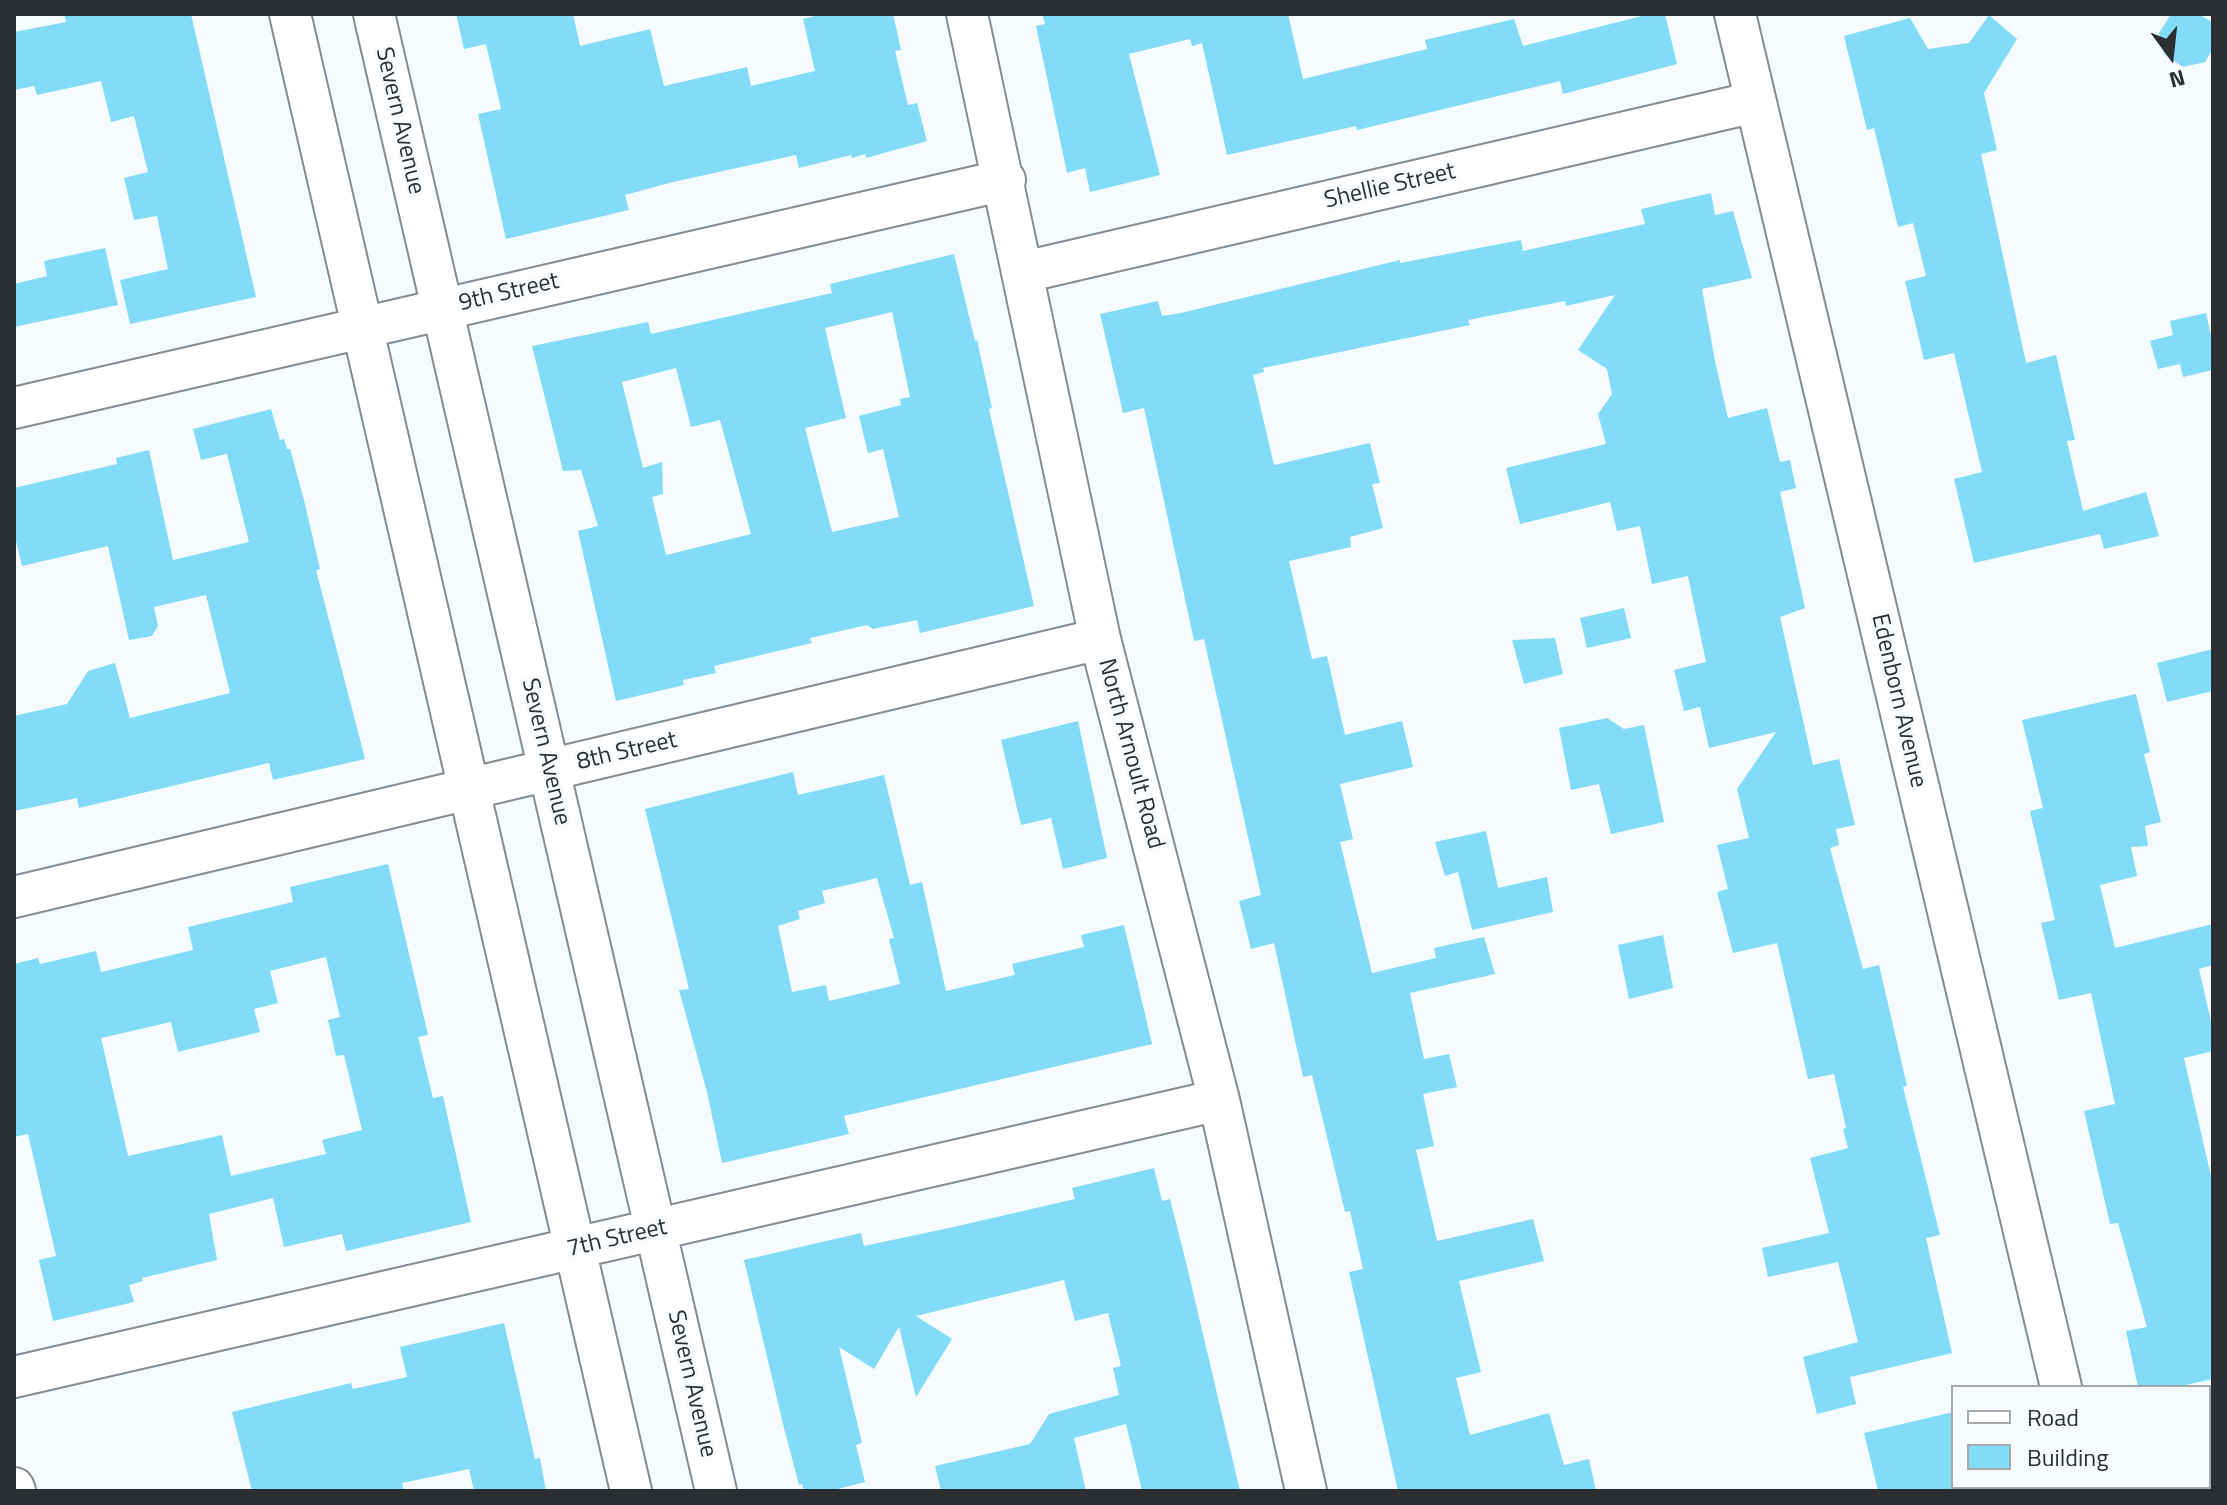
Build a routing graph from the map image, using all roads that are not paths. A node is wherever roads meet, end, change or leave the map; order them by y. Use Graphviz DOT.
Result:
graph roads {
  1 [pos="290,14"];
  2 [pos="374,14"];
  3 [pos="967,14"];
  4 [pos="1735,14"];
  5 [pos="1755,102"];
  6 [pos="1005,180"];
  7 [pos="1024,272"];
  8 [pos="442,308"];
  9 [pos="362,327"];
  10 [pos="14,408"];
  11 [pos="1100,639"];
  12 [pos="549,770"];
  13 [pos="469,788"];
  14 [pos="14,897"];
  15 [pos="1219,1100"];
  16 [pos="655,1230"];
  17 [pos="575,1249"];
  18 [pos="14,1377"];
  19 [pos="2061,1385"];
  20 [pos="631,1491"];
  21 [pos="716,1491"];
  22 [pos="1306,1491"];
  1 -- 9 [label="street"];
  2 -- 8 [label="street, Severn Avenue"];
  3 -- 6 [label="street, North Arnoult Road"];
  4 -- 5 [label="street, Edenborn Avenue"];
  5 -- 7 [label="street, Shellie Street"];
  5 -- 19 [label="street, Edenborn Avenue"];
  6 -- 7 [label="street, North Arnoult Road"];
  6 -- 8 [label="street, 9th Street"];
  7 -- 11 [label="street, North Arnoult Road"];
  8 -- 9 [label="street, 9th Street"];
  8 -- 12 [label="street, Severn Avenue"];
  9 -- 10 [label="street, 9th Street"];
  9 -- 13 [label="street"];
  11 -- 12 [label="street, 8th Street"];
  11 -- 15 [label="street, North Arnoult Road"];
  12 -- 13 [label="street, 8th Street"];
  12 -- 16 [label="street, Severn Avenue"];
  13 -- 14 [label="street, 8th Street"];
  13 -- 17 [label="street"];
  15 -- 16 [label="street, 7th Street"];
  15 -- 22 [label="street, North Arnoult Road"];
  16 -- 17 [label="street, 7th Street"];
  16 -- 21 [label="street, Severn Avenue"];
  17 -- 18 [label="street, 7th Street"];
  17 -- 20 [label="street"];
}
